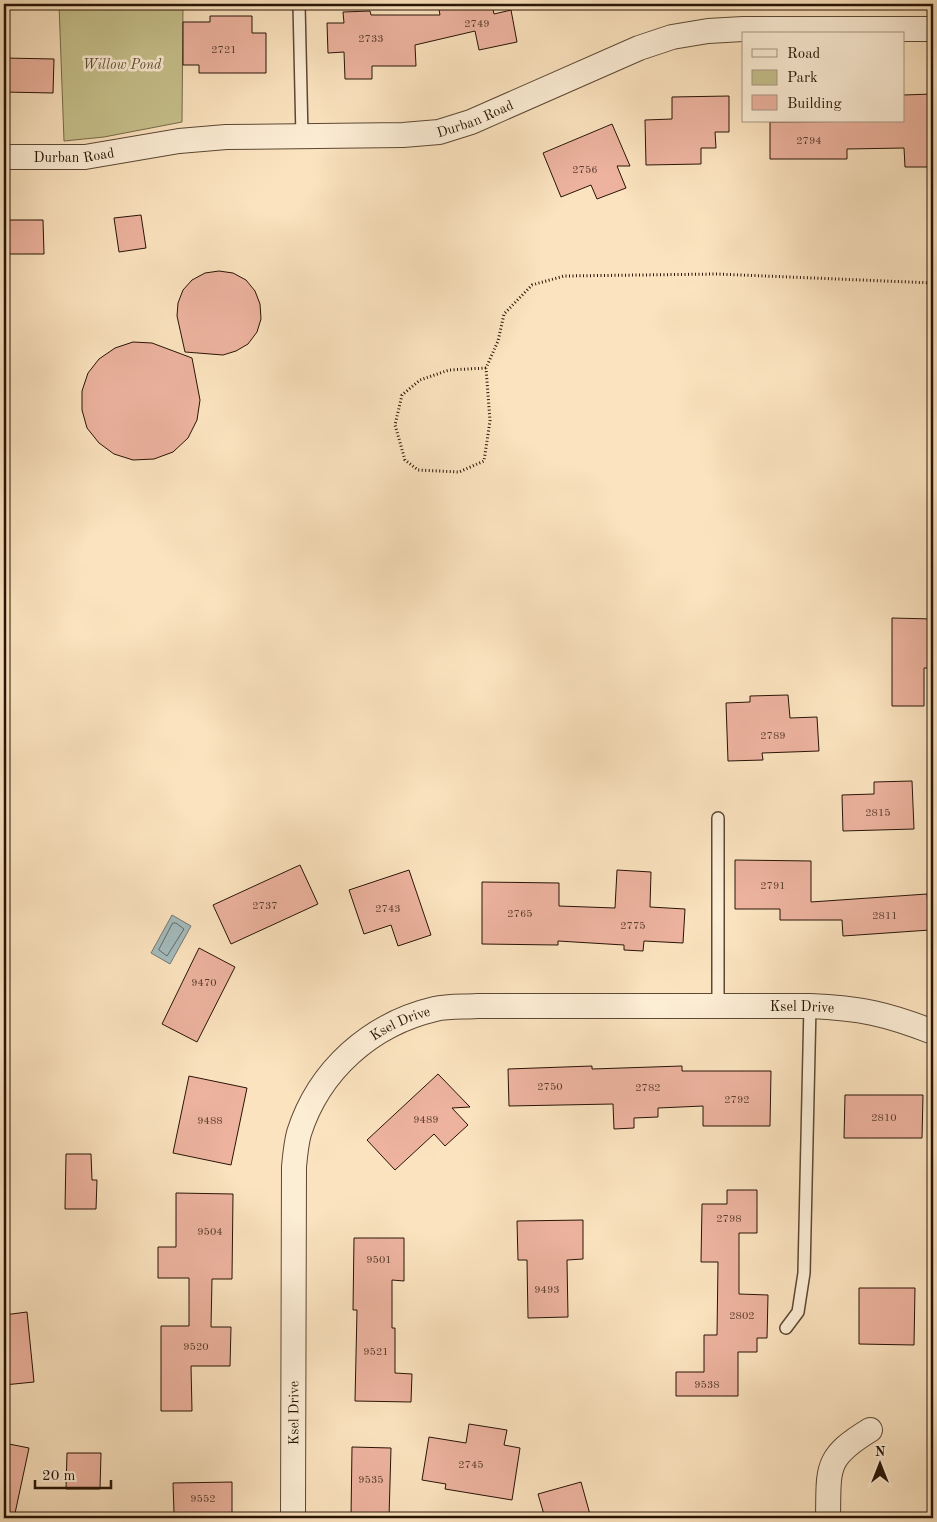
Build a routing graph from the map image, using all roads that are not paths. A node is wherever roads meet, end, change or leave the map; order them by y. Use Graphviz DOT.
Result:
graph roads {
  1 [pos="299,4"];
  2 [pos="933,29"];
  3 [pos="302,137"];
  4 [pos="4,157"];
  5 [pos="718,818"];
  6 [pos="810,1006"];
  7 [pos="718,1007"];
  8 [pos="933,1032"];
  9 [pos="786,1328"];
  10 [pos="870,1430"];
  11 [pos="292,1518"];
  12 [pos="828,1518"];
  1 -- 3 [label="lane"];
  2 -- 3 [label="street, Durban Road"];
  3 -- 4 [label="street, Durban Road"];
  5 -- 7 [label="lane"];
  6 -- 7 [label="street, Ksel Drive"];
  6 -- 8 [label="street, Ksel Drive"];
  6 -- 9 [label="lane"];
  7 -- 11 [label="street, Ksel Drive"];
  10 -- 12 [label="street"];
}
